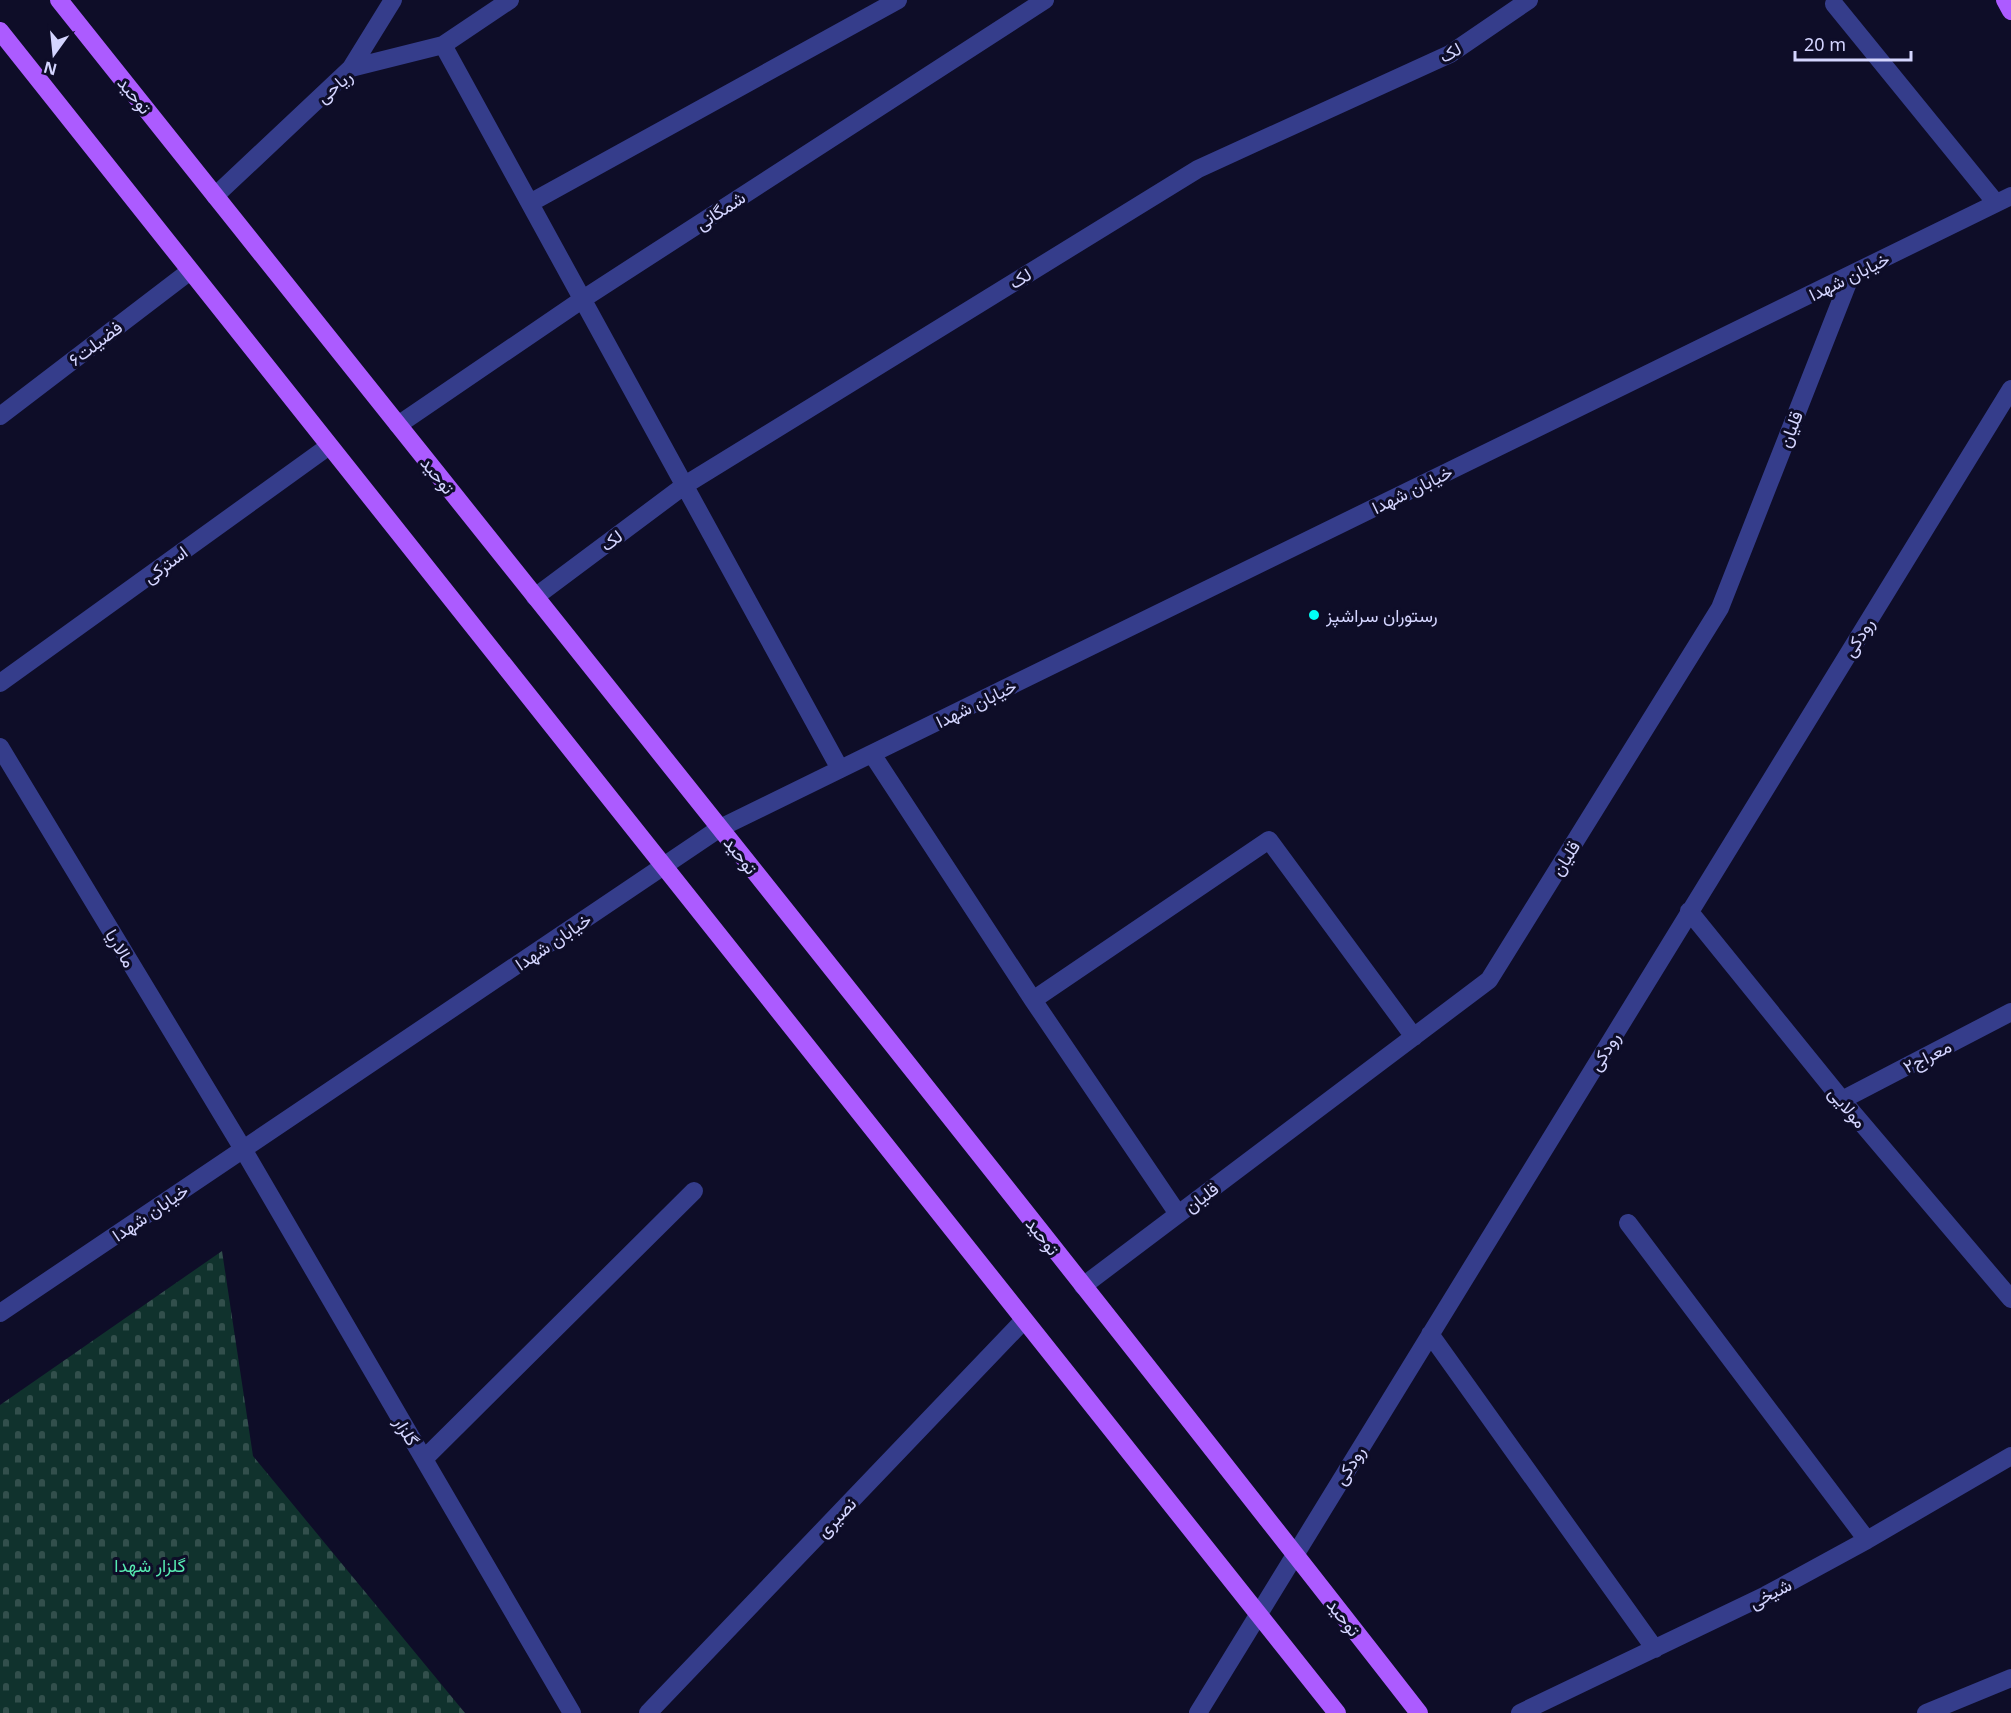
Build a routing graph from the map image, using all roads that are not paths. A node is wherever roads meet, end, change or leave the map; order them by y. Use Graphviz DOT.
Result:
graph roads {
  1 [pos="59,0"];
  2 [pos="393,0"];
  3 [pos="510,0"];
  4 [pos="898,0"];
  5 [pos="1045,0"];
  6 [pos="1529,0"];
  7 [pos="2005,0"];
  8 [pos="1834,4"];
  9 [pos="2011,11"];
  10 [pos="0,31"];
  11 [pos="443,45"];
  12 [pos="351,68"];
  13 [pos="215,196"];
  14 [pos="2004,200"];
  15 [pos="530,203"];
  16 [pos="190,271"];
  17 [pos="1851,274"];
  18 [pos="582,299"];
  19 [pos="2011,389"];
  20 [pos="0,416"];
  21 [pos="398,425"];
  22 [pos="329,446"];
  23 [pos="685,485"];
  24 [pos="535,597"];
  25 [pos="0,683"];
  26 [pos="0,747"];
  27 [pos="872,754"];
  28 [pos="840,769"];
  29 [pos="720,828"];
  30 [pos="664,867"];
  31 [pos="1689,911"];
  32 [pos="1033,1000"];
  33 [pos="2011,1012"];
  34 [pos="1414,1037"];
  35 [pos="1842,1100"];
  36 [pos="243,1149"];
  37 [pos="694,1191"];
  38 [pos="1178,1214"];
  39 [pos="1628,1223"];
  40 [pos="2003,1274"];
  41 [pos="1083,1286"];
  42 [pos="2011,1299"];
  43 [pos="0,1313"];
  44 [pos="1024,1320"];
  45 [pos="1430,1334"];
  46 [pos="2011,1456"];
  47 [pos="424,1459"];
  48 [pos="1867,1540"];
  49 [pos="1295,1553"];
  50 [pos="1257,1614"];
  51 [pos="1655,1648"];
  52 [pos="2011,1678"];
  53 [pos="572,1713"];
  54 [pos="648,1713"];
  55 [pos="1198,1713"];
  56 [pos="1337,1713"];
  57 [pos="1419,1713"];
  58 [pos="1520,1713"];
  59 [pos="1926,1713"];
  1 -- 13 [label="main road, توحید"];
  2 -- 12 [label="street"];
  3 -- 11 [label="street, ریاحی"];
  4 -- 15 [label="street"];
  5 -- 18 [label="street, شمگانی"];
  6 -- 23 [label="street, لک"];
  7 -- 9 [label="main road"];
  8 -- 14 [label="street"];
  10 -- 16 [label="main road"];
  11 -- 12 [label="street, ریاحی"];
  11 -- 15 [label="street"];
  12 -- 13 [label="street, ریاحی"];
  13 -- 21 [label="main road, توحید"];
  14 -- 17 [label="street, خیابان شهدا"];
  15 -- 18 [label="street"];
  16 -- 20 [label="street, فضیلت۶"];
  16 -- 22 [label="main road"];
  17 -- 27 [label="street, خیابان شهدا"];
  17 -- 34 [label="street, قلیان"];
  18 -- 21 [label="street, شمگانی"];
  18 -- 23 [label="street"];
  19 -- 31 [label="street, رودکی"];
  21 -- 24 [label="main road, توحید"];
  22 -- 25 [label="street, استرکی"];
  22 -- 30 [label="main road"];
  23 -- 24 [label="street, لک"];
  23 -- 28 [label="street"];
  24 -- 29 [label="main road, توحید"];
  26 -- 36 [label="street, مالاریا"];
  27 -- 28 [label="street, خیابان شهدا"];
  27 -- 32 [label="street"];
  28 -- 29 [label="street, خیابان شهدا"];
  29 -- 30 [label="street, خیابان شهدا"];
  29 -- 41 [label="main road, توحید"];
  30 -- 36 [label="street, خیابان شهدا"];
  30 -- 44 [label="main road"];
  31 -- 35 [label="street, مولایی"];
  31 -- 45 [label="street, رودکی"];
  32 -- 34 [label="street"];
  32 -- 38 [label="street"];
  33 -- 35 [label="street, معراج۲"];
  34 -- 38 [label="street, قلیان"];
  35 -- 40 [label="street, مولایی"];
  36 -- 43 [label="street, خیابان شهدا"];
  36 -- 47 [label="street, گلزار"];
  37 -- 47 [label="street"];
  38 -- 41 [label="street, قلیان"];
  39 -- 48 [label="street"];
  40 -- 42 [label="street, مولایی"];
  41 -- 49 [label="main road, توحید"];
  44 -- 50 [label="main road"];
  44 -- 54 [label="street, نصیری"];
  45 -- 49 [label="street, رودکی"];
  45 -- 51 [label="street"];
  46 -- 48 [label="street, شیخی"];
  47 -- 53 [label="street, گلزار"];
  48 -- 51 [label="street, شیخی"];
  49 -- 50 [label="street, رودکی"];
  49 -- 57 [label="main road, توحید"];
  50 -- 55 [label="street, رودکی"];
  50 -- 56 [label="main road"];
  51 -- 58 [label="street, شیخی"];
  52 -- 59 [label="street"];
}
